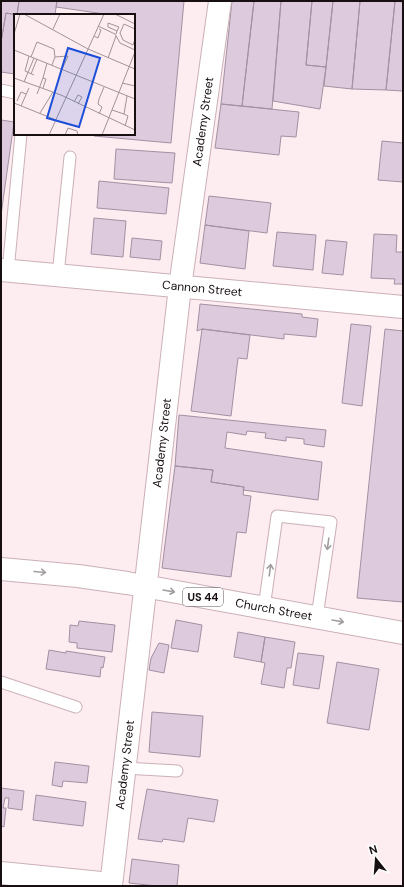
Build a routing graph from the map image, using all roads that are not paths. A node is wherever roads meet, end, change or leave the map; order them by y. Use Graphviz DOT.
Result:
graph roads {
  1 [pos="220,1"];
  2 [pos="1,90"];
  3 [pos="14,93"];
  4 [pos="21,135"];
  5 [pos="70,157"];
  6 [pos="5,270"];
  7 [pos="58,275"];
  8 [pos="180,287"];
  9 [pos="403,307"];
  10 [pos="1,569"];
  11 [pos="144,586"];
  12 [pos="264,608"];
  13 [pos="317,617"];
  14 [pos="403,633"];
  15 [pos="1,682"];
  16 [pos="76,707"];
  17 [pos="124,768"];
  18 [pos="177,771"];
  19 [pos="1,873"];
  20 [pos="111,885"];
  1 -- 8 [label="main road, Academy Street"];
  2 -- 3 [label="lane"];
  4 -- 6 [label="lane"];
  5 -- 7 [label="lane"];
  6 -- 7 [label="main road, Cannon Street"];
  7 -- 8 [label="main road, Cannon Street"];
  8 -- 9 [label="main road, Cannon Street"];
  8 -- 11 [label="main road, Academy Street"];
  10 -- 11 [label="main road, Church Street / US 44, one-way"];
  11 -- 12 [label="main road, Church Street / US 44, one-way"];
  11 -- 17 [label="main road, Academy Street"];
  12 -- 13 [label="main road, Church Street / US 44"];
  12 -- 13 [label="lane, one-way"];
  13 -- 14 [label="main road, Church Street / US 44, one-way"];
  15 -- 16 [label="lane"];
  17 -- 18 [label="lane"];
  17 -- 20 [label="main road, Academy Street"];
  19 -- 20 [label="main road"];
}
